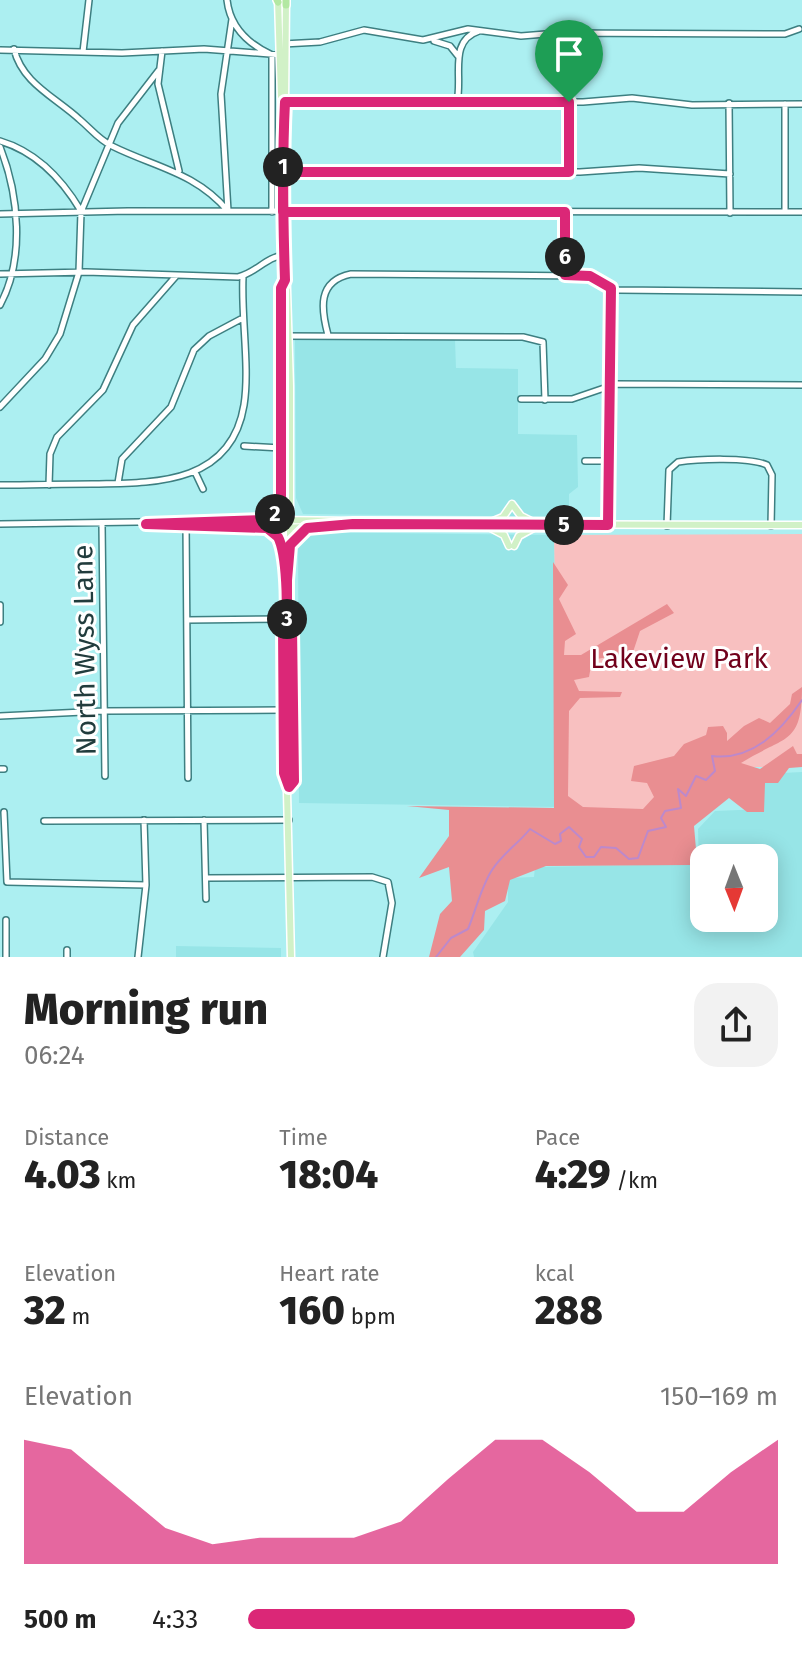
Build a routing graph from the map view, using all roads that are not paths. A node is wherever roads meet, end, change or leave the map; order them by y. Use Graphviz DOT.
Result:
graph roads {
  1 [pos="89,0"];
  2 [pos="227,0"];
  3 [pos="282,1"];
  4 [pos="232,19"];
  5 [pos="799,29"];
  6 [pos="492,31"];
  7 [pos="420,40"];
  8 [pos="282,44"];
  9 [pos="14,49"];
  10 [pos="225,49"];
  11 [pos="0,50"];
  12 [pos="162,51"];
  13 [pos="83,52"];
  14 [pos="279,55"];
  15 [pos="459,60"];
  16 [pos="159,70"];
  17 [pos="283,102"];
  18 [pos="457,102"];
  19 [pos="569,102"];
  20 [pos="729,103"];
  21 [pos="785,104"];
  22 [pos="802,104"];
  23 [pos="0,141"];
  24 [pos="108,144"];
  25 [pos="0,147"];
  26 [pos="180,172"];
  27 [pos="283,172"];
  28 [pos="569,172"];
  29 [pos="730,174"];
  30 [pos="785,211"];
  31 [pos="81,212"];
  32 [pos="228,212"];
  33 [pos="272,212"];
  34 [pos="283,212"];
  35 [pos="565,212"];
  36 [pos="802,212"];
  37 [pos="730,213"];
  38 [pos="0,214"];
  39 [pos="15,215"];
  40 [pos="284,255"];
  41 [pos="79,272"];
  42 [pos="0,274"];
  43 [pos="12,274"];
  44 [pos="177,275"];
  45 [pos="565,275"];
  46 [pos="243,277"];
  47 [pos="285,280"];
  48 [pos="611,288"];
  49 [pos="802,292"];
  50 [pos="0,305"];
  51 [pos="241,319"];
  52 [pos="289,335"];
  53 [pos="328,335"];
  54 [pos="281,336"];
  55 [pos="281,356"];
  56 [pos="609,385"];
  57 [pos="802,385"];
  58 [pos="290,386"];
  59 [pos="521,399"];
  60 [pos="545,400"];
  61 [pos="0,407"];
  62 [pos="281,419"];
  63 [pos="244,446"];
  64 [pos="281,448"];
  65 [pos="585,461"];
  66 [pos="609,461"];
  67 [pos="290,469"];
  68 [pos="195,472"];
  69 [pos="118,483"];
  70 [pos="0,485"];
  71 [pos="49,485"];
  72 [pos="203,489"];
  73 [pos="281,503"];
  74 [pos="290,503"];
  75 [pos="266,520"];
  76 [pos="286,520"];
  77 [pos="304,520"];
  78 [pos="0,524"];
  79 [pos="102,524"];
  80 [pos="186,524"];
  81 [pos="353,524"];
  82 [pos="484,525"];
  83 [pos="541,525"];
  84 [pos="608,525"];
  85 [pos="802,525"];
  86 [pos="667,526"];
  87 [pos="771,526"];
  88 [pos="267,528"];
  89 [pos="286,528"];
  90 [pos="307,528"];
  91 [pos="282,544"];
  92 [pos="290,545"];
  93 [pos="287,580"];
  94 [pos="0,605"];
  95 [pos="287,619"];
  96 [pos="187,620"];
  97 [pos="0,622"];
  98 [pos="284,689"];
  99 [pos="188,710"];
  100 [pos="284,710"];
  101 [pos="104,711"];
  102 [pos="293,711"];
  103 [pos="0,716"];
  104 [pos="284,730"];
  105 [pos="105,776"];
  106 [pos="188,778"];
  107 [pos="289,787"];
  108 [pos="4,812"];
  109 [pos="144,820"];
  110 [pos="204,820"];
  111 [pos="289,820"];
  112 [pos="44,821"];
  113 [pos="290,877"];
  114 [pos="206,878"];
  115 [pos="146,885"];
  116 [pos="206,899"];
  117 [pos="6,920"];
  118 [pos="3,942"];
  119 [pos="6,957"];
  120 [pos="138,957"];
  121 [pos="291,957"];
  122 [pos="383,957"];
  1 -- 13 [label="street"];
  2 -- 4 [label="street"];
  3 -- 8 [label="main road"];
  4 -- 10 [label="street"];
  4 -- 14 [label="street"];
  5 -- 6 [label="street"];
  6 -- 7 [label="street"];
  6 -- 15 [label="street"];
  7 -- 8 [label="street"];
  7 -- 15 [label="street"];
  8 -- 14 [label="main road"];
  9 -- 11 [label="street"];
  9 -- 13 [label="street"];
  9 -- 24 [label="street"];
  10 -- 12 [label="street"];
  10 -- 14 [label="street"];
  10 -- 32 [label="street"];
  12 -- 13 [label="street"];
  12 -- 16 [label="street"];
  14 -- 17 [label="main road"];
  14 -- 33 [label="street"];
  15 -- 18 [label="street"];
  16 -- 24 [label="street"];
  16 -- 26 [label="street"];
  17 -- 18 [label="street"];
  17 -- 27 [label="main road"];
  18 -- 19 [label="street"];
  19 -- 20 [label="street"];
  19 -- 28 [label="street"];
  20 -- 21 [label="street"];
  20 -- 29 [label="street"];
  21 -- 22 [label="street"];
  21 -- 30 [label="street"];
  23 -- 31 [label="street"];
  24 -- 26 [label="street"];
  24 -- 31 [label="street"];
  25 -- 39 [label="street"];
  26 -- 32 [label="street"];
  27 -- 28 [label="street"];
  27 -- 34 [label="main road"];
  28 -- 29 [label="street"];
  29 -- 37 [label="street"];
  30 -- 36 [label="street"];
  30 -- 37 [label="street"];
  31 -- 32 [label="street"];
  31 -- 39 [label="street"];
  31 -- 41 [label="street"];
  32 -- 33 [label="street"];
  33 -- 34 [label="street"];
  34 -- 35 [label="street"];
  34 -- 40 [label="main road"];
  35 -- 37 [label="street"];
  35 -- 45 [label="street"];
  38 -- 39 [label="street"];
  39 -- 43 [label="street"];
  40 -- 46 [label="street"];
  40 -- 47 [label="main road"];
  41 -- 43 [label="street"];
  41 -- 44 [label="street"];
  41 -- 61 [label="street"];
  42 -- 43 [label="street"];
  43 -- 50 [label="street"];
  44 -- 46 [label="street"];
  44 -- 71 [label="street"];
  45 -- 48 [label="street"];
  45 -- 53 [label="street"];
  46 -- 51 [label="street"];
  47 -- 52 [label="main road"];
  47 -- 54 [label="main road"];
  48 -- 49 [label="street"];
  48 -- 56 [label="street"];
  51 -- 68 [label="street"];
  51 -- 69 [label="street"];
  52 -- 53 [label="street"];
  52 -- 54 [label="street"];
  52 -- 58 [label="main road"];
  53 -- 60 [label="street"];
  54 -- 55 [label="main road"];
  55 -- 58 [label="main road"];
  55 -- 62 [label="main road"];
  56 -- 57 [label="street"];
  56 -- 60 [label="street"];
  56 -- 66 [label="street"];
  58 -- 62 [label="main road"];
  58 -- 67 [label="main road"];
  59 -- 60 [label="street"];
  62 -- 64 [label="main road"];
  63 -- 64 [label="street"];
  64 -- 67 [label="main road"];
  64 -- 73 [label="main road"];
  65 -- 66 [label="street"];
  66 -- 84 [label="street"];
  67 -- 74 [label="main road"];
  68 -- 69 [label="street"];
  68 -- 72 [label="street"];
  69 -- 71 [label="street"];
  70 -- 71 [label="street"];
  73 -- 75 [label="main road"];
  73 -- 76 [label="main road"];
  74 -- 76 [label="main road"];
  74 -- 77 [label="main road"];
  75 -- 76 [label="street"];
  75 -- 80 [label="street"];
  76 -- 77 [label="main road"];
  76 -- 89 [label="main road"];
  77 -- 81 [label="main road"];
  78 -- 79 [label="street"];
  79 -- 80 [label="street"];
  79 -- 101 [label="street, North Wyss Lane"];
  80 -- 88 [label="street"];
  80 -- 96 [label="street"];
  81 -- 82 [label="main road"];
  81 -- 90 [label="main road"];
  82 -- 83 [label="main road"];
  82 -- 83 [label="main road"];
  82 -- 83 [label="main road"];
  83 -- 84 [label="main road"];
  84 -- 86 [label="main road"];
  85 -- 87 [label="main road"];
  86 -- 87 [label="main road"];
  86 -- 87 [label="street"];
  88 -- 89 [label="street"];
  88 -- 91 [label="main road"];
  89 -- 90 [label="main road"];
  89 -- 91 [label="main road"];
  89 -- 92 [label="main road"];
  90 -- 92 [label="main road"];
  91 -- 93 [label="main road"];
  92 -- 93 [label="main road"];
  93 -- 95 [label="main road"];
  94 -- 97 [label="street"];
  95 -- 96 [label="street"];
  95 -- 98 [label="main road"];
  95 -- 102 [label="main road"];
  96 -- 99 [label="street"];
  98 -- 100 [label="main road"];
  98 -- 102 [label="main road"];
  99 -- 100 [label="street"];
  99 -- 101 [label="street"];
  99 -- 106 [label="street"];
  100 -- 104 [label="main road"];
  101 -- 103 [label="street"];
  101 -- 105 [label="street, North Wyss Lane"];
  102 -- 104 [label="main road"];
  102 -- 107 [label="main road"];
  104 -- 107 [label="main road"];
  107 -- 111 [label="main road"];
  108 -- 115 [label="street"];
  109 -- 110 [label="street"];
  109 -- 112 [label="street"];
  109 -- 115 [label="street"];
  110 -- 111 [label="street"];
  110 -- 114 [label="street"];
  111 -- 113 [label="main road"];
  113 -- 114 [label="street"];
  113 -- 121 [label="main road"];
  113 -- 122 [label="street"];
  114 -- 116 [label="street"];
  115 -- 120 [label="street"];
  117 -- 118 [label="street"];
  118 -- 119 [label="street"];
}
